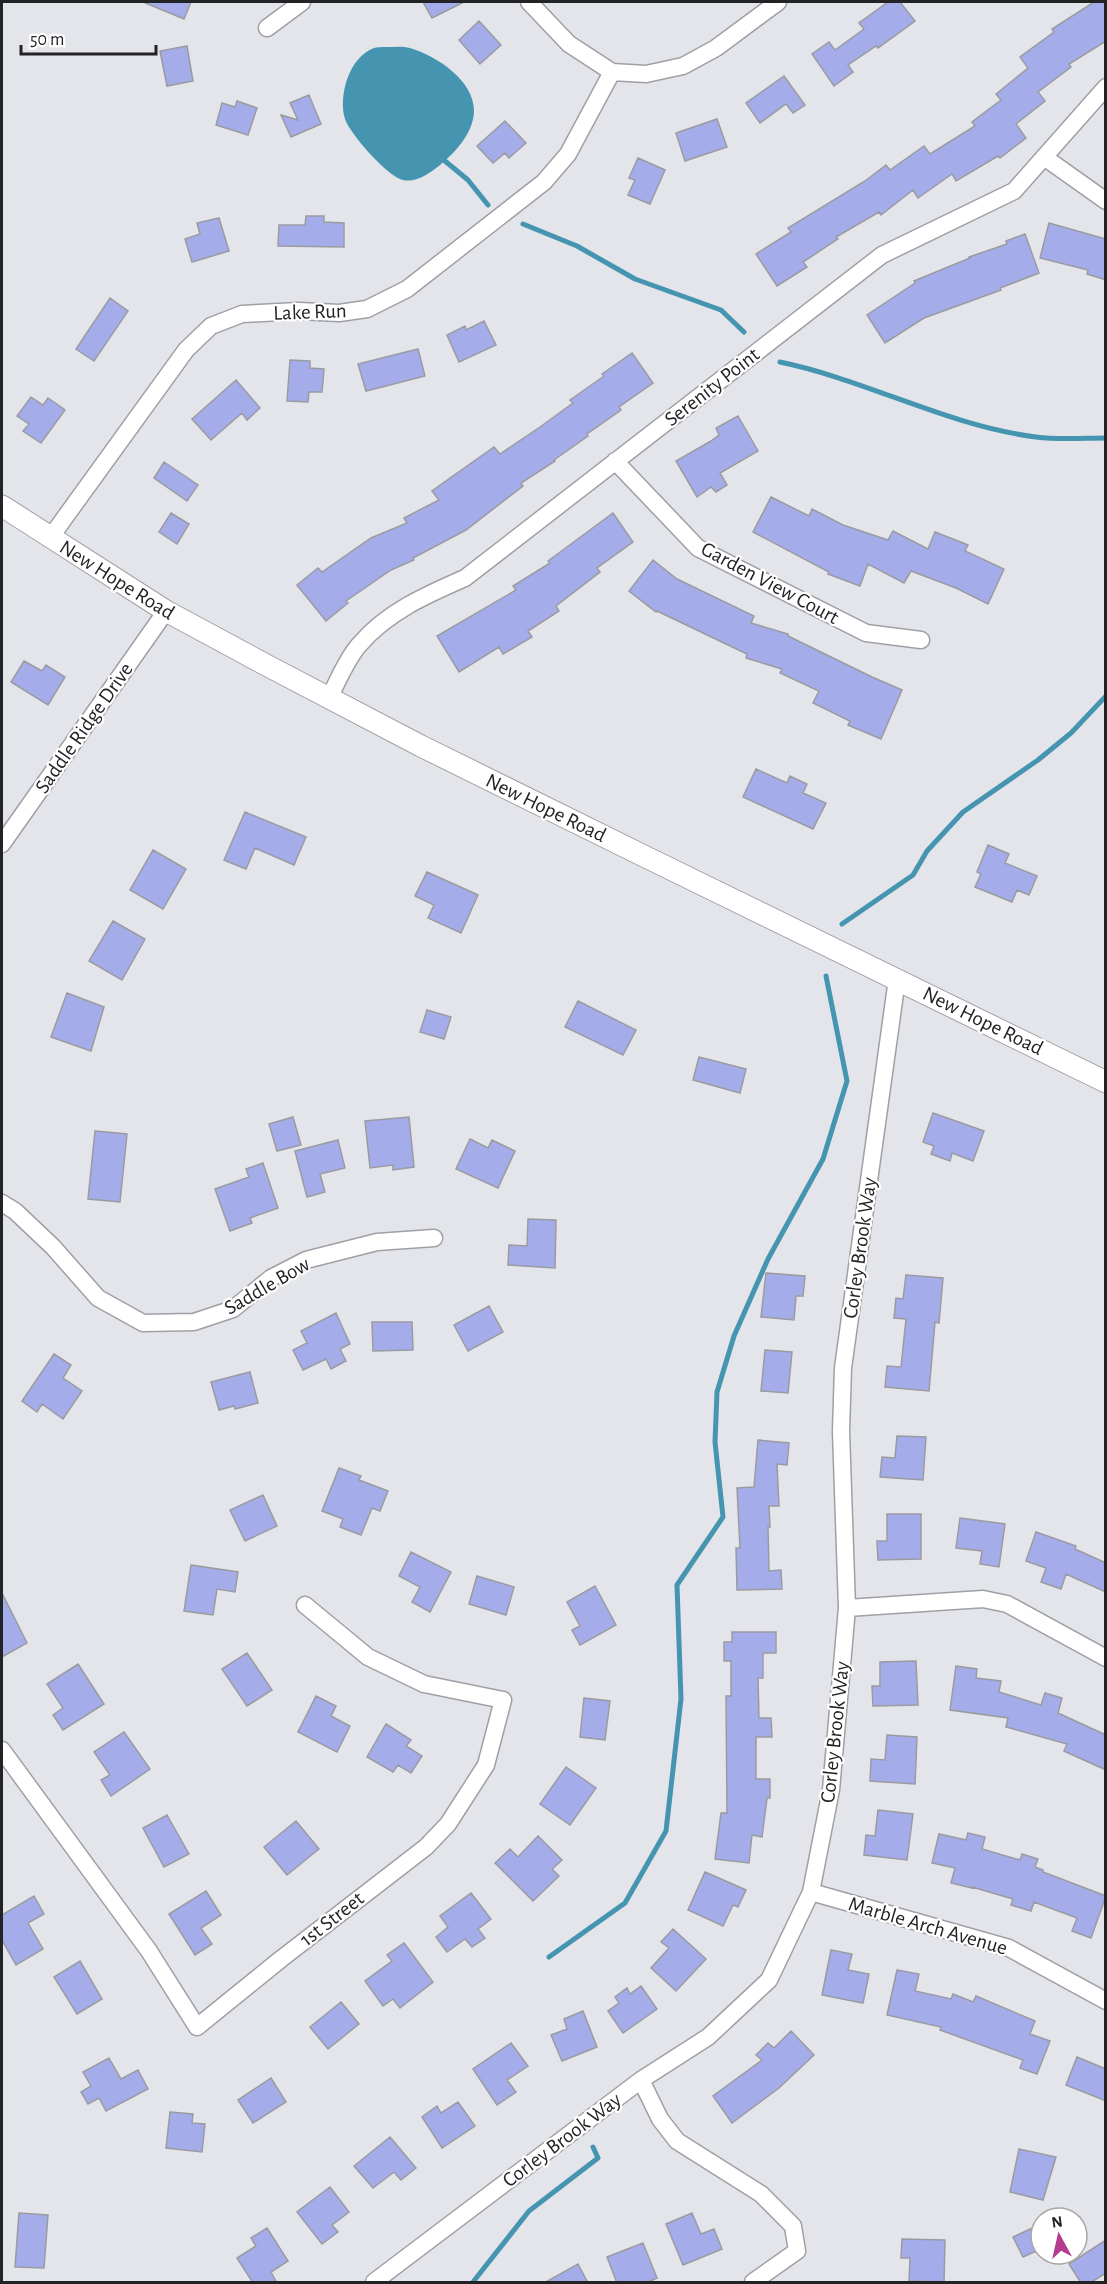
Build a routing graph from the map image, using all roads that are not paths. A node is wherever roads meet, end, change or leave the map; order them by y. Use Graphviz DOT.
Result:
graph roads {
  1 [pos="303,2"];
  2 [pos="529,2"];
  3 [pos="778,2"];
  4 [pos="267,28"];
  5 [pos="612,72"];
  6 [pos="1106,87"];
  7 [pos="1044,157"];
  8 [pos="1106,201"];
  9 [pos="615,461"];
  10 [pos="2,506"];
  11 [pos="50,538"];
  12 [pos="166,611"];
  13 [pos="921,640"];
  14 [pos="329,698"];
  15 [pos="2,844"];
  16 [pos="897,979"];
  17 [pos="1106,1083"];
  18 [pos="2,1203"];
  19 [pos="434,1238"];
  20 [pos="305,1605"];
  21 [pos="848,1608"];
  22 [pos="1106,1658"];
  23 [pos="2,1750"];
  24 [pos="811,1892"];
  25 [pos="1106,2001"];
  26 [pos="641,2080"];
  27 [pos="374,2283"];
  28 [pos="753,2283"];
  1 -- 4 [label="street"];
  2 -- 5 [label="street"];
  3 -- 5 [label="street"];
  5 -- 11 [label="street, Lake Run"];
  6 -- 7 [label="street, Serenity Point"];
  7 -- 8 [label="street"];
  7 -- 9 [label="street, Serenity Point"];
  9 -- 13 [label="street, Garden View Court"];
  9 -- 14 [label="street, Serenity Point"];
  10 -- 11 [label="street, New Hope Road"];
  11 -- 12 [label="street, New Hope Road"];
  12 -- 14 [label="street, New Hope Road"];
  12 -- 15 [label="street, Saddle Ridge Drive"];
  14 -- 16 [label="street, New Hope Road"];
  16 -- 17 [label="street, New Hope Road"];
  16 -- 21 [label="street, Corley Brook Way"];
  18 -- 19 [label="street, Saddle Bow"];
  20 -- 23 [label="street, 1st Street"];
  21 -- 22 [label="street"];
  21 -- 24 [label="street, Corley Brook Way"];
  24 -- 25 [label="street, Marble Arch Avenue"];
  24 -- 26 [label="street, Corley Brook Way"];
  26 -- 27 [label="street, Corley Brook Way"];
  26 -- 28 [label="street"];
}
